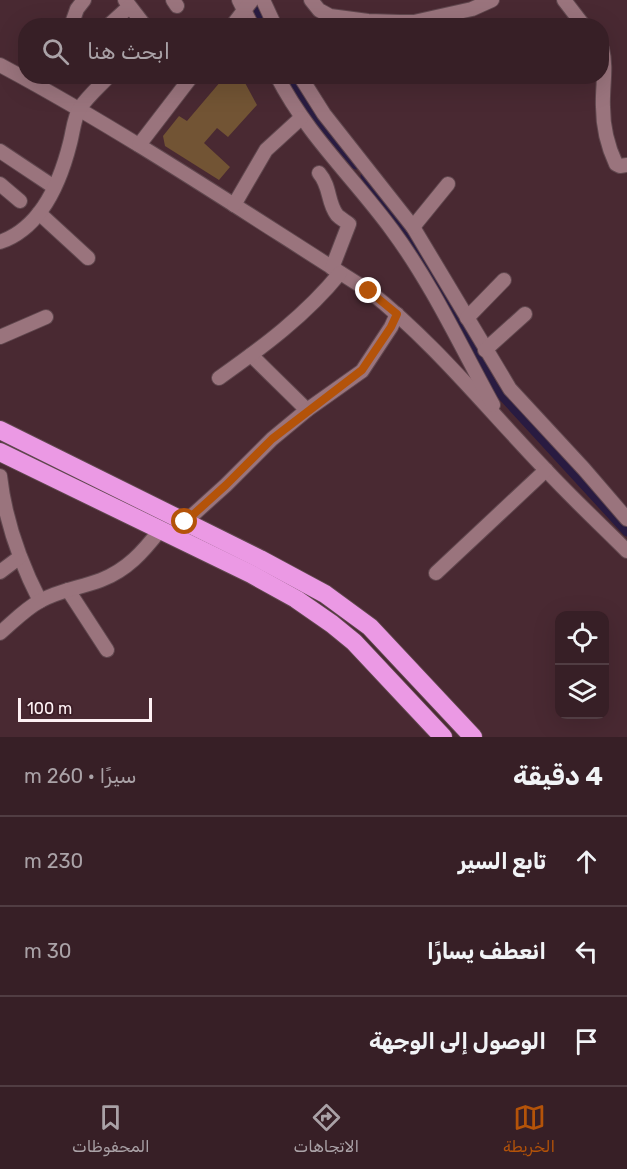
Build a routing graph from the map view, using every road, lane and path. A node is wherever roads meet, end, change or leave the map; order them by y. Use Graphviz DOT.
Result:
graph roads {
  1 [pos="84,0"];
  2 [pos="263,0"];
  3 [pos="311,0"];
  4 [pos="492,0"];
  5 [pos="564,0"];
  6 [pos="127,3"];
  7 [pos="246,4"];
  8 [pos="74,18"];
  9 [pos="115,18"];
  10 [pos="139,18"];
  11 [pos="237,18"];
  12 [pos="271,18"];
  13 [pos="345,18"];
  14 [pos="431,18"];
  15 [pos="578,18"];
  16 [pos="0,65"];
  17 [pos="18,73"];
  18 [pos="39,84"];
  19 [pos="102,84"];
  20 [pos="186,84"];
  21 [pos="282,84"];
  22 [pos="305,84"];
  23 [pos="604,84"];
  24 [pos="80,108"];
  25 [pos="301,118"];
  26 [pos="139,145"];
  27 [pos="0,151"];
  28 [pos="627,165"];
  29 [pos="319,173"];
  30 [pos="0,184"];
  31 [pos="448,184"];
  32 [pos="54,187"];
  33 [pos="20,201"];
  34 [pos="234,205"];
  35 [pos="39,213"];
  36 [pos="413,227"];
  37 [pos="3,237"];
  38 [pos="88,258"];
  39 [pos="336,270"];
  40 [pos="504,280"];
  41 [pos="397,314"];
  42 [pos="525,314"];
  43 [pos="46,317"];
  44 [pos="467,318"];
  45 [pos="0,337"];
  46 [pos="485,350"];
  47 [pos="251,355"];
  48 [pos="219,378"];
  49 [pos="307,410"];
  50 [pos="505,425"];
  51 [pos="0,430"];
  52 [pos="0,452"];
  53 [pos="546,470"];
  54 [pos="0,476"];
  55 [pos="99,490"];
  56 [pos="627,519"];
  57 [pos="4,521"];
  58 [pos="156,522"];
  59 [pos="185,522"];
  60 [pos="627,551"];
  61 [pos="20,557"];
  62 [pos="0,572"];
  63 [pos="436,573"];
  64 [pos="69,590"];
  65 [pos="40,601"];
  66 [pos="0,633"];
  67 [pos="107,650"];
  68 [pos="443,737"];
  69 [pos="473,737"];
  1 -- 8 [label="street"];
  2 -- 12 [label="street"];
  3 -- 13 [label="street"];
  4 -- 14 [label="street"];
  5 -- 15 [label="street"];
  6 -- 9 [label="street"];
  6 -- 10 [label="street"];
  7 -- 11 [label="street"];
  16 -- 17 [label="street"];
  18 -- 24 [label="street"];
  19 -- 24 [label="street"];
  20 -- 26 [label="street"];
  21 -- 25 [label="street"];
  22 -- 36 [label="street"];
  23 -- 28 [label="street"];
  24 -- 26 [label="street"];
  24 -- 32 [label="street"];
  25 -- 34 [label="street"];
  25 -- 50 [label="street"];
  26 -- 34 [label="street"];
  27 -- 32 [label="street"];
  29 -- 39 [label="street"];
  30 -- 33 [label="street"];
  31 -- 36 [label="street"];
  32 -- 35 [label="street"];
  34 -- 39 [label="street"];
  35 -- 37 [label="street"];
  35 -- 38 [label="street"];
  36 -- 44 [label="street"];
  39 -- 41 [label="street"];
  39 -- 47 [label="street"];
  40 -- 44 [label="street"];
  41 -- 49 [label="street"];
  41 -- 50 [label="street"];
  42 -- 46 [label="street"];
  43 -- 45 [label="street"];
  44 -- 46 [label="street"];
  46 -- 56 [label="street"];
  47 -- 48 [label="street"];
  47 -- 49 [label="street"];
  49 -- 59 [label="street"];
  50 -- 53 [label="street"];
  51 -- 55 [label="highway"];
  52 -- 55 [label="highway"];
  53 -- 60 [label="street"];
  53 -- 63 [label="street"];
  54 -- 57 [label="street"];
  55 -- 58 [label="highway"];
  57 -- 61 [label="street"];
  58 -- 59 [label="highway"];
  58 -- 64 [label="street"];
  58 -- 68 [label="highway"];
  59 -- 69 [label="highway"];
  61 -- 62 [label="street"];
  61 -- 65 [label="street"];
  64 -- 65 [label="street"];
  64 -- 67 [label="street"];
  65 -- 66 [label="street"];
}
